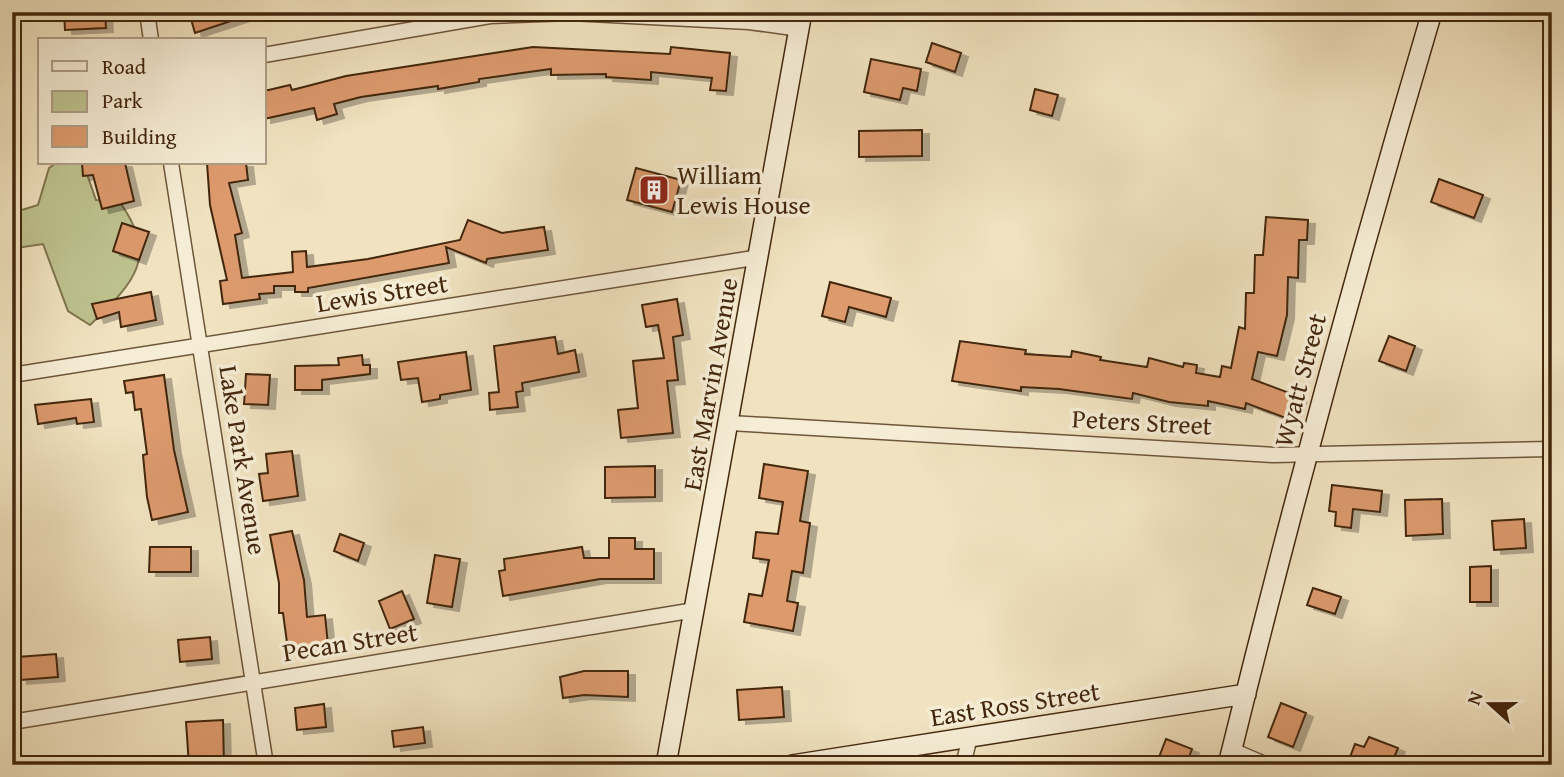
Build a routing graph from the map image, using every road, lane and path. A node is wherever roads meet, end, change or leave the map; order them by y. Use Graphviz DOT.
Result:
graph roads {
  1 [pos="147,12"];
  2 [pos="1432,12"];
  3 [pos="801,21"];
  4 [pos="151,38"];
  5 [pos="266,55"];
  6 [pos="171,164"];
  7 [pos="760,257"];
  8 [pos="200,346"];
  9 [pos="12,375"];
  10 [pos="730,423"];
  11 [pos="1552,449"];
  12 [pos="1307,454"];
  13 [pos="695,610"];
  14 [pos="254,682"];
  15 [pos="1246,694"];
  16 [pos="12,723"];
  17 [pos="970,737"];
  18 [pos="1230,757"];
  19 [pos="267,765"];
  20 [pos="666,765"];
  21 [pos="792,765"];
  22 [pos="963,765"];
  23 [pos="1267,765"];
  1 -- 4 [label="street"];
  2 -- 12 [label="street, Wyatt Street"];
  3 -- 5 [label="street"];
  3 -- 7 [label="street, East Marvin Avenue"];
  6 -- 8 [label="street, Lake Park Avenue"];
  7 -- 8 [label="street, Lewis Street"];
  7 -- 10 [label="street, East Marvin Avenue"];
  8 -- 9 [label="street, Lewis Street"];
  8 -- 14 [label="street, Lake Park Avenue"];
  10 -- 12 [label="street, Peters Street"];
  10 -- 13 [label="street, East Marvin Avenue"];
  11 -- 12 [label="street, Peters Street"];
  12 -- 15 [label="street, Wyatt Street"];
  13 -- 14 [label="street, Pecan Street"];
  13 -- 20 [label="street, East Marvin Avenue"];
  14 -- 16 [label="street, Pecan Street"];
  14 -- 19 [label="street, Lake Park Avenue"];
  15 -- 17 [label="street, East Ross Street"];
  15 -- 18 [label="street, Wyatt Street"];
  17 -- 21 [label="street, East Ross Street"];
  17 -- 22 [label="street"];
  18 -- 23 [label="street"];
}
